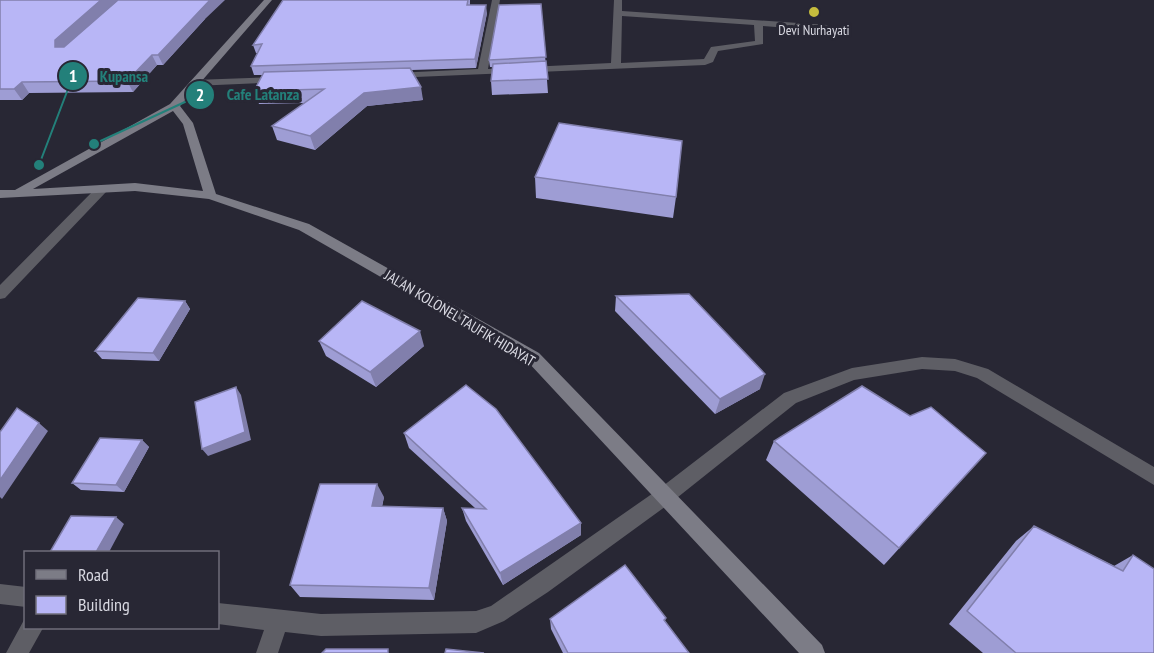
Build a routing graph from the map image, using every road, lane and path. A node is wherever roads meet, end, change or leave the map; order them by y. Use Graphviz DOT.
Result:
graph roads {
  1 [pos="268,0"];
  2 [pos="496,0"];
  3 [pos="618,0"];
  4 [pos="618,13"];
  5 [pos="758,24"];
  6 [pos="827,28"];
  7 [pos="616,64"];
  8 [pos="482,74"];
  9 [pos="390,76"];
  10 [pos="286,80"];
  11 [pos="194,83"];
  12 [pos="174,106"];
  13 [pos="102,189"];
  14 [pos="18,192"];
  15 [pos="0,194"];
  16 [pos="211,196"];
  17 [pos="0,294"];
  18 [pos="1154,477"];
  19 [pos="666,495"];
  20 [pos="0,594"];
  21 [pos="24,597"];
  22 [pos="219,615"];
  23 [pos="278,620"];
  24 [pos="31,629"];
  25 [pos="17,653"];
  26 [pos="267,653"];
  27 [pos="813,653"];
  1 -- 11 [label="main road"];
  2 -- 8 [label="street"];
  3 -- 4 [label="street"];
  4 -- 5 [label="street"];
  4 -- 7 [label="street"];
  5 -- 6 [label="street"];
  5 -- 7 [label="street"];
  7 -- 8 [label="street"];
  8 -- 9 [label="street"];
  10 -- 11 [label="street"];
  11 -- 12 [label="main road"];
  12 -- 14 [label="main road"];
  12 -- 16 [label="main road"];
  13 -- 14 [label="main road, JALAN KOLONEL TAUFIK HIDAYAT"];
  13 -- 16 [label="main road, JALAN KOLONEL TAUFIK HIDAYAT"];
  13 -- 17 [label="street"];
  14 -- 15 [label="main road, JALAN KOLONEL TAUFIK HIDAYAT"];
  16 -- 19 [label="main road, JALAN KOLONEL TAUFIK HIDAYAT"];
  18 -- 19 [label="street"];
  19 -- 23 [label="street"];
  19 -- 27 [label="main road, JALAN KOLONEL TAUFIK HIDAYAT"];
  20 -- 21 [label="street"];
  22 -- 23 [label="street"];
  23 -- 26 [label="street"];
  24 -- 25 [label="street"];
}
